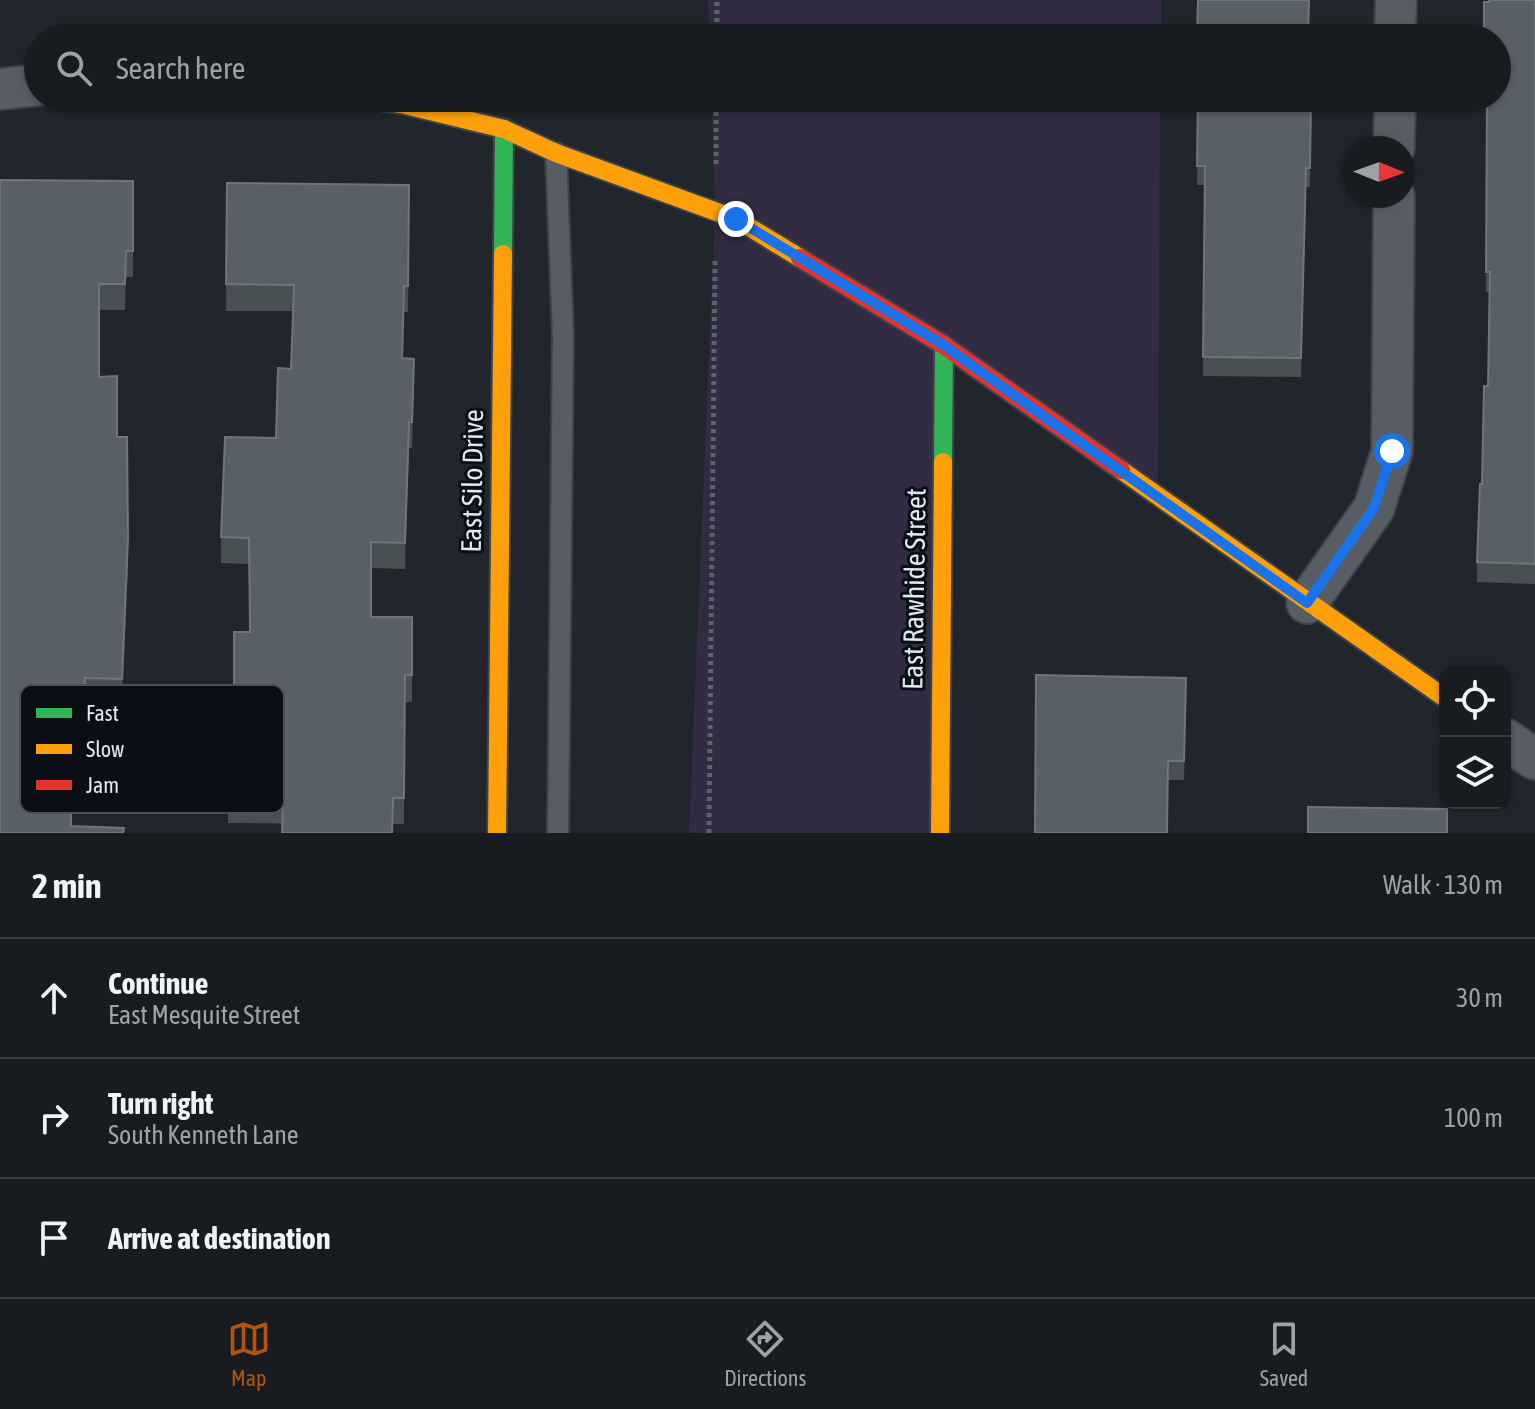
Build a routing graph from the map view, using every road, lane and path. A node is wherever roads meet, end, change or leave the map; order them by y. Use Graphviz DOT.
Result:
graph roads {
  1 [pos="717,0"];
  2 [pos="1396,0"];
  3 [pos="717,24"];
  4 [pos="1395,24"];
  5 [pos="24,86"];
  6 [pos="0,89"];
  7 [pos="434,112"];
  8 [pos="716,112"];
  9 [pos="1395,112"];
  10 [pos="504,129"];
  11 [pos="1394,136"];
  12 [pos="556,153"];
  13 [pos="1394,208"];
  14 [pos="715,212"];
  15 [pos="944,345"];
  16 [pos="1307,603"];
  17 [pos="1439,694"];
  18 [pos="1511,743"];
  19 [pos="1535,759"];
  20 [pos="497,833"];
  21 [pos="558,833"];
  22 [pos="709,833"];
  23 [pos="940,833"];
  1 -- 3 [label="path"];
  2 -- 4 [label="street"];
  5 -- 6 [label="street"];
  7 -- 10 [label="street"];
  8 -- 14 [label="path"];
  9 -- 11 [label="street"];
  10 -- 12 [label="street"];
  10 -- 20 [label="street, East Silo Drive"];
  12 -- 14 [label="street"];
  12 -- 21 [label="lane"];
  13 -- 16 [label="street"];
  14 -- 15 [label="street"];
  14 -- 22 [label="path"];
  15 -- 16 [label="street"];
  15 -- 23 [label="street, East Rawhide Street"];
  16 -- 17 [label="street"];
  18 -- 19 [label="street"];
}
